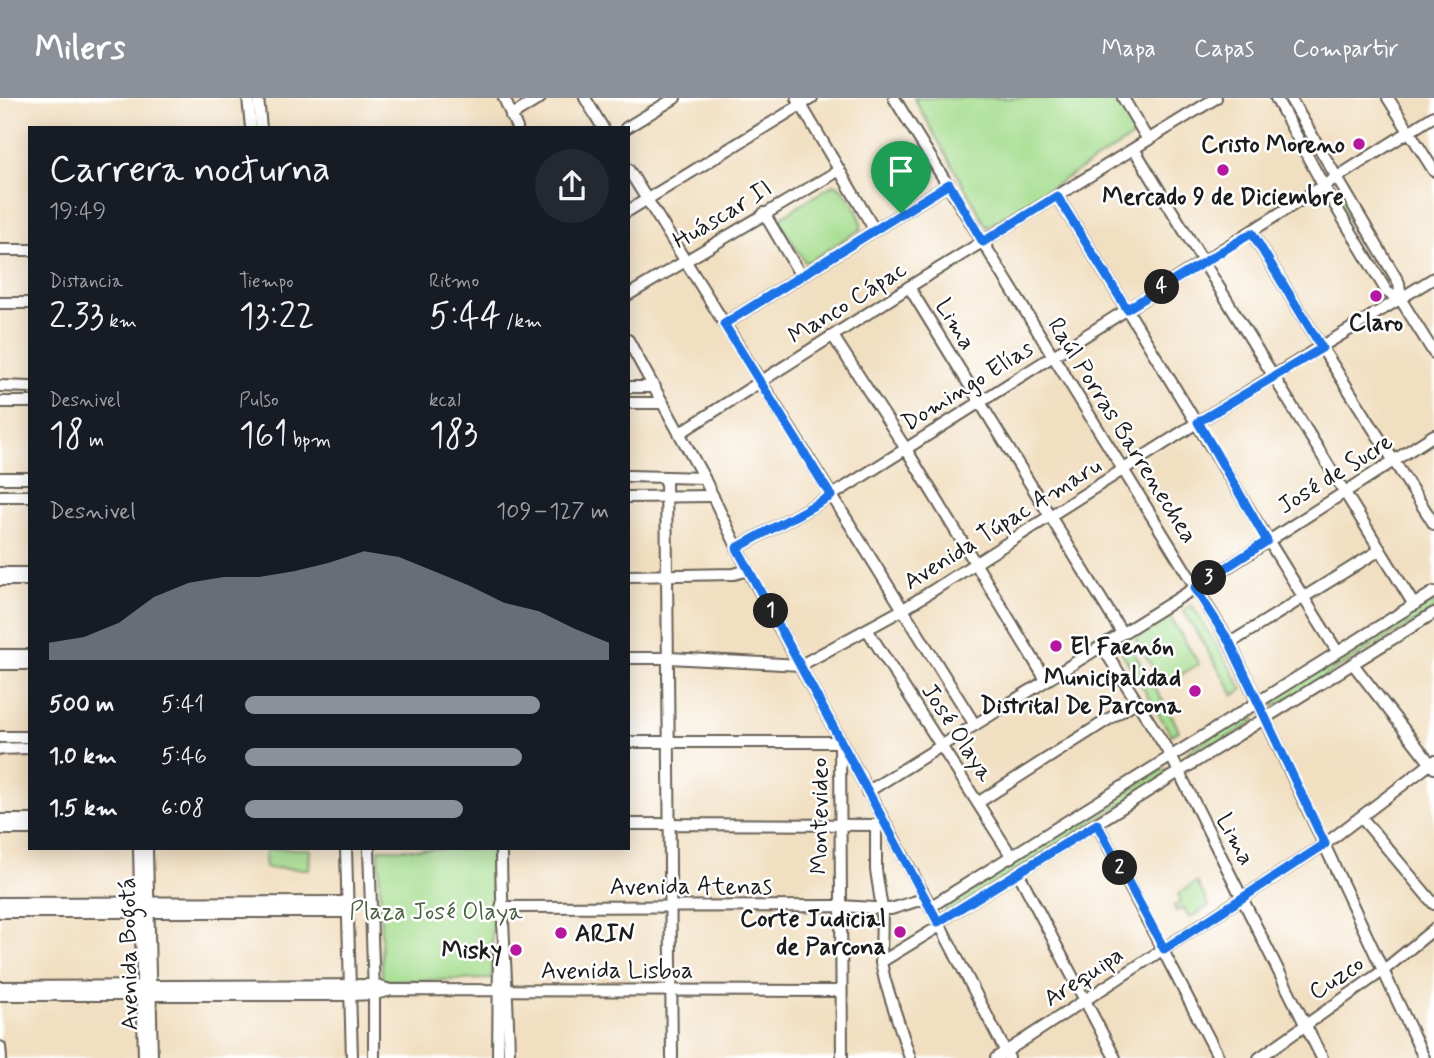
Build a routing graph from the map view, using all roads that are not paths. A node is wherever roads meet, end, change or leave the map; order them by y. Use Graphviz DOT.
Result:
graph roads {
  1 [pos="248,98"];
  2 [pos="258,98"];
  3 [pos="504,98"];
  4 [pos="540,98"];
  5 [pos="585,98"];
  6 [pos="675,98"];
  7 [pos="812,98"];
  8 [pos="894,98"];
  9 [pos="1123,98"];
  10 [pos="1216,98"];
  11 [pos="1276,98"];
  12 [pos="1290,98"];
  13 [pos="1388,98"];
  14 [pos="799,102"];
  15 [pos="511,116"];
  16 [pos="1434,116"];
  17 [pos="251,126"];
  18 [pos="261,126"];
  19 [pos="516,126"];
  20 [pos="602,126"];
  21 [pos="629,126"];
  22 [pos="1409,131"];
  23 [pos="1148,140"];
  24 [pos="1134,149"];
  25 [pos="838,170"];
  26 [pos="1434,171"];
  27 [pos="630,172"];
  28 [pos="1338,177"];
  29 [pos="949,184"];
  30 [pos="1323,186"];
  31 [pos="1057,196"];
  32 [pos="647,200"];
  33 [pos="630,210"];
  34 [pos="764,213"];
  35 [pos="874,229"];
  36 [pos="1252,233"];
  37 [pos="983,242"];
  38 [pos="0,250"];
  39 [pos="28,250"];
  40 [pos="684,260"];
  41 [pos="1203,262"];
  42 [pos="801,275"];
  43 [pos="1434,278"];
  44 [pos="909,287"];
  45 [pos="630,294"];
  46 [pos="1401,300"];
  47 [pos="0,303"];
  48 [pos="28,303"];
  49 [pos="1127,309"];
  50 [pos="724,324"];
  51 [pos="833,336"];
  52 [pos="630,343"];
  53 [pos="1322,348"];
  54 [pos="1434,354"];
  55 [pos="1053,356"];
  56 [pos="1274,377"];
  57 [pos="760,382"];
  58 [pos="0,386"];
  59 [pos="28,387"];
  60 [pos="630,387"];
  61 [pos="655,387"];
  62 [pos="0,402"];
  63 [pos="28,402"];
  64 [pos="979,402"];
  65 [pos="630,403"];
  66 [pos="663,403"];
  67 [pos="1198,422"];
  68 [pos="680,433"];
  69 [pos="1434,435"];
  70 [pos="906,449"];
  71 [pos="1394,460"];
  72 [pos="1124,470"];
  73 [pos="630,477"];
  74 [pos="666,477"];
  75 [pos="0,478"];
  76 [pos="28,478"];
  77 [pos="704,478"];
  78 [pos="1345,493"];
  79 [pos="0,496"];
  80 [pos="28,496"];
  81 [pos="713,496"];
  82 [pos="831,496"];
  83 [pos="630,497"];
  84 [pos="667,497"];
  85 [pos="1051,518"];
  86 [pos="1434,524"];
  87 [pos="1267,541"];
  88 [pos="737,548"];
  89 [pos="1380,550"];
  90 [pos="977,565"];
  91 [pos="748,570"];
  92 [pos="0,573"];
  93 [pos="28,573"];
  94 [pos="668,575"];
  95 [pos="630,576"];
  96 [pos="0,580"];
  97 [pos="28,580"];
  98 [pos="1195,588"];
  99 [pos="1434,592"];
  100 [pos="1303,598"];
  101 [pos="1414,605"];
  102 [pos="902,610"];
  103 [pos="1432,618"];
  104 [pos="868,631"];
  105 [pos="1122,633"];
  106 [pos="1230,643"];
  107 [pos="1102,646"];
  108 [pos="1337,651"];
  109 [pos="0,655"];
  110 [pos="28,655"];
  111 [pos="630,658"];
  112 [pos="669,658"];
  113 [pos="0,664"];
  114 [pos="28,664"];
  115 [pos="1353,664"];
  116 [pos="801,665"];
  117 [pos="1046,680"];
  118 [pos="1137,701"];
  119 [pos="1257,701"];
  120 [pos="1265,719"];
  121 [pos="975,725"];
  122 [pos="0,737"];
  123 [pos="28,737"];
  124 [pos="630,741"];
  125 [pos="670,741"];
  126 [pos="840,742"];
  127 [pos="940,746"];
  128 [pos="28,748"];
  129 [pos="0,749"];
  130 [pos="1171,756"];
  131 [pos="1433,764"];
  132 [pos="1178,773"];
  133 [pos="867,792"];
  134 [pos="979,802"];
  135 [pos="1361,817"];
  136 [pos="0,820"];
  137 [pos="28,820"];
  138 [pos="630,824"];
  139 [pos="670,824"];
  140 [pos="841,824"];
  141 [pos="1097,824"];
  142 [pos="881,825"];
  143 [pos="0,829"];
  144 [pos="28,829"];
  145 [pos="1325,844"];
  146 [pos="139,850"];
  147 [pos="147,850"];
  148 [pos="346,850"];
  149 [pos="369,850"];
  150 [pos="501,850"];
  151 [pos="1012,856"];
  152 [pos="1019,874"];
  153 [pos="1243,898"];
  154 [pos="928,902"];
  155 [pos="0,903"];
  156 [pos="1434,904"];
  157 [pos="669,906"];
  158 [pos="840,906"];
  159 [pos="144,907"];
  160 [pos="347,907"];
  161 [pos="500,907"];
  162 [pos="882,909"];
  163 [pos="0,912"];
  164 [pos="939,924"];
  165 [pos="1434,929"];
  166 [pos="1164,949"];
  167 [pos="881,962"];
  168 [pos="1384,970"];
  169 [pos="0,986"];
  170 [pos="350,990"];
  171 [pos="374,990"];
  172 [pos="503,990"];
  173 [pos="146,991"];
  174 [pos="670,991"];
  175 [pos="841,991"];
  176 [pos="0,995"];
  177 [pos="1083,1000"];
  178 [pos="1305,1024"];
  179 [pos="0,1047"];
  180 [pos="1004,1056"];
  181 [pos="1,1058"];
  182 [pos="144,1058"];
  183 [pos="152,1058"];
  184 [pos="352,1058"];
  185 [pos="374,1058"];
  186 [pos="498,1058"];
  187 [pos="509,1058"];
  188 [pos="672,1058"];
  189 [pos="842,1058"];
  190 [pos="910,1058"];
  191 [pos="1115,1058"];
  192 [pos="1219,1058"];
  193 [pos="1259,1058"];
  194 [pos="1322,1058"];
  195 [pos="1424,1058"];
  1 -- 17 [label="street"];
  2 -- 18 [label="street"];
  3 -- 15 [label="street"];
  4 -- 15 [label="street"];
  5 -- 20 [label="street"];
  6 -- 21 [label="street"];
  7 -- 14 [label="street"];
  8 -- 29 [label="street, Raúl Porras Barrenechea"];
  9 -- 23 [label="street"];
  10 -- 23 [label="street, Manco Cápac"];
  11 -- 30 [label="street"];
  12 -- 28 [label="street"];
  13 -- 22 [label="street"];
  14 -- 25 [label="street"];
  14 -- 32 [label="street"];
  15 -- 19 [label="street"];
  16 -- 22 [label="street, Domingo Elías"];
  22 -- 26 [label="street"];
  22 -- 28 [label="street, Domingo Elías"];
  23 -- 24 [label="street, Manco Cápac"];
  24 -- 31 [label="street, Manco Cápac"];
  24 -- 41 [label="street"];
  25 -- 34 [label="street, Huáscar II"];
  25 -- 35 [label="street"];
  27 -- 32 [label="street"];
  28 -- 30 [label="street, Domingo Elías"];
  28 -- 46 [label="street"];
  29 -- 35 [label="street"];
  29 -- 37 [label="street, Raúl Porras Barrenechea"];
  30 -- 36 [label="street, Domingo Elías"];
  30 -- 46 [label="street"];
  31 -- 37 [label="street, Manco Cápac"];
  31 -- 49 [label="street"];
  32 -- 33 [label="street"];
  32 -- 40 [label="street"];
  34 -- 40 [label="street, Huáscar II"];
  34 -- 42 [label="street"];
  35 -- 42 [label="street"];
  36 -- 41 [label="street, Domingo Elías"];
  36 -- 53 [label="street"];
  37 -- 44 [label="street, Manco Cápac"];
  37 -- 55 [label="street, Raúl Porras Barrenechea"];
  38 -- 39 [label="street"];
  40 -- 45 [label="street, Huáscar II"];
  40 -- 50 [label="street"];
  41 -- 49 [label="street, Domingo Elías"];
  41 -- 56 [label="street"];
  42 -- 50 [label="street"];
  43 -- 46 [label="street, Avenida Túpac Amaru"];
  44 -- 51 [label="street, Manco Cápac"];
  44 -- 64 [label="street, Lima"];
  46 -- 53 [label="street, Avenida Túpac Amaru"];
  46 -- 54 [label="street"];
  47 -- 48 [label="street"];
  49 -- 55 [label="street, Domingo Elías"];
  49 -- 67 [label="street"];
  50 -- 57 [label="street"];
  51 -- 57 [label="street, Manco Cápac"];
  51 -- 70 [label="street"];
  52 -- 61 [label="street"];
  53 -- 56 [label="street, Avenida Túpac Amaru"];
  53 -- 71 [label="street"];
  55 -- 64 [label="street, Domingo Elías"];
  55 -- 72 [label="street, Raúl Porras Barrenechea"];
  56 -- 67 [label="street, Avenida Túpac Amaru"];
  56 -- 78 [label="street"];
  57 -- 68 [label="street, Manco Cápac"];
  57 -- 82 [label="street"];
  58 -- 59 [label="street"];
  60 -- 61 [label="street"];
  61 -- 66 [label="street"];
  62 -- 63 [label="street"];
  64 -- 70 [label="street, Domingo Elías"];
  64 -- 85 [label="street, Lima"];
  65 -- 66 [label="street"];
  66 -- 68 [label="street"];
  67 -- 72 [label="street, Avenida Túpac Amaru"];
  67 -- 87 [label="street"];
  68 -- 77 [label="street"];
  69 -- 71 [label="street, José de Sucre"];
  70 -- 82 [label="street, Domingo Elías"];
  70 -- 90 [label="street"];
  71 -- 78 [label="street, José de Sucre"];
  71 -- 86 [label="street"];
  72 -- 85 [label="street, Avenida Túpac Amaru"];
  72 -- 98 [label="street, Raúl Porras Barrenechea"];
  73 -- 74 [label="street"];
  74 -- 77 [label="street"];
  74 -- 84 [label="street"];
  75 -- 76 [label="street"];
  77 -- 81 [label="street"];
  78 -- 87 [label="street, José de Sucre"];
  78 -- 89 [label="street"];
  79 -- 80 [label="street"];
  81 -- 84 [label="street"];
  81 -- 88 [label="street"];
  82 -- 88 [label="street, Domingo Elías"];
  82 -- 102 [label="street"];
  83 -- 84 [label="street"];
  84 -- 94 [label="street"];
  85 -- 90 [label="street, Avenida Túpac Amaru"];
  85 -- 105 [label="street, Lima"];
  87 -- 98 [label="street, José de Sucre"];
  87 -- 100 [label="street"];
  88 -- 91 [label="street"];
  89 -- 100 [label="street"];
  89 -- 101 [label="street"];
  90 -- 102 [label="street, Avenida Túpac Amaru"];
  90 -- 117 [label="street"];
  91 -- 94 [label="street"];
  91 -- 116 [label="street"];
  92 -- 93 [label="street"];
  94 -- 95 [label="street"];
  94 -- 112 [label="street"];
  96 -- 97 [label="street"];
  98 -- 105 [label="street, José de Sucre"];
  98 -- 106 [label="street, Raúl Porras Barrenechea"];
  99 -- 101 [label="street, Avenida Atenas"];
  100 -- 106 [label="street"];
  100 -- 108 [label="street"];
  101 -- 108 [label="street, Avenida Atenas"];
  102 -- 104 [label="street, Avenida Túpac Amaru"];
  102 -- 121 [label="street"];
  103 -- 115 [label="street"];
  104 -- 116 [label="street, Avenida Túpac Amaru"];
  104 -- 127 [label="street, José Olaya"];
  105 -- 107 [label="street, José de Sucre"];
  106 -- 119 [label="street, Raúl Porras Barrenechea"];
  107 -- 117 [label="street, José de Sucre"];
  107 -- 118 [label="street, Lima"];
  108 -- 119 [label="street, Avenida Atenas"];
  109 -- 110 [label="street"];
  111 -- 112 [label="street"];
  112 -- 116 [label="street"];
  112 -- 125 [label="street"];
  113 -- 114 [label="street"];
  115 -- 120 [label="street"];
  115 -- 131 [label="street"];
  116 -- 126 [label="street"];
  117 -- 121 [label="street, José de Sucre"];
  118 -- 130 [label="street, Lima"];
  118 -- 134 [label="street"];
  119 -- 120 [label="street, Raúl Porras Barrenechea"];
  119 -- 130 [label="street, Avenida Atenas"];
  120 -- 132 [label="street"];
  120 -- 145 [label="street, Raúl Porras Barrenechea"];
  121 -- 127 [label="street, José de Sucre"];
  122 -- 123 [label="street"];
  124 -- 125 [label="street"];
  125 -- 126 [label="street"];
  125 -- 139 [label="street"];
  126 -- 133 [label="street"];
  126 -- 140 [label="street, Montevideo"];
  127 -- 133 [label="street, José de Sucre"];
  127 -- 134 [label="street, José Olaya"];
  128 -- 129 [label="street"];
  130 -- 132 [label="street, Lima"];
  130 -- 151 [label="street, Avenida Atenas"];
  131 -- 135 [label="street, Arequipa"];
  132 -- 141 [label="street"];
  132 -- 153 [label="street, Lima"];
  133 -- 142 [label="street"];
  134 -- 151 [label="street, José Olaya"];
  135 -- 145 [label="street, Arequipa"];
  135 -- 156 [label="street"];
  136 -- 137 [label="street"];
  138 -- 139 [label="street"];
  139 -- 140 [label="street"];
  139 -- 157 [label="street"];
  140 -- 142 [label="street"];
  140 -- 158 [label="street, Montevideo"];
  141 -- 152 [label="street"];
  141 -- 166 [label="street"];
  142 -- 154 [label="street"];
  142 -- 162 [label="street"];
  143 -- 144 [label="street"];
  145 -- 153 [label="street, Arequipa"];
  145 -- 168 [label="street, Raúl Porras Barrenechea"];
  146 -- 159 [label="street, Avenida Bogotá"];
  147 -- 159 [label="street, Avenida Bogotá"];
  148 -- 160 [label="street"];
  149 -- 171 [label="street"];
  150 -- 161 [label="street"];
  151 -- 154 [label="street, Avenida Atenas"];
  152 -- 164 [label="street"];
  152 -- 177 [label="street"];
  153 -- 166 [label="street, Arequipa"];
  153 -- 178 [label="street, Lima"];
  154 -- 162 [label="street, Avenida Atenas"];
  154 -- 164 [label="street"];
  155 -- 159 [label="street"];
  157 -- 158 [label="street, Avenida Atenas"];
  157 -- 161 [label="street, Avenida Atenas"];
  157 -- 174 [label="street"];
  158 -- 162 [label="street, Avenida Atenas"];
  158 -- 175 [label="street, Montevideo"];
  159 -- 160 [label="street"];
  159 -- 163 [label="street"];
  159 -- 173 [label="street, Avenida Bogotá"];
  160 -- 170 [label="street"];
  161 -- 172 [label="street"];
  162 -- 167 [label="street"];
  164 -- 167 [label="street"];
  164 -- 180 [label="street"];
  165 -- 168 [label="street, Cuzco"];
  166 -- 177 [label="street, Arequipa"];
  166 -- 192 [label="street"];
  167 -- 190 [label="street"];
  168 -- 178 [label="street, Cuzco"];
  168 -- 195 [label="street, Raúl Porras Barrenechea"];
  169 -- 173 [label="street, Avenida Lisboa"];
  170 -- 171 [label="street, Avenida Lisboa"];
  170 -- 173 [label="street, Avenida Lisboa"];
  170 -- 184 [label="street"];
  171 -- 172 [label="street, Avenida Lisboa"];
  171 -- 185 [label="street"];
  172 -- 174 [label="street, Avenida Lisboa"];
  172 -- 186 [label="street"];
  172 -- 187 [label="street"];
  173 -- 176 [label="street, Avenida Lisboa"];
  173 -- 182 [label="street, Avenida Bogotá"];
  173 -- 183 [label="street, Avenida Bogotá"];
  174 -- 175 [label="street, Avenida Lisboa"];
  174 -- 188 [label="street"];
  175 -- 189 [label="street, Montevideo"];
  177 -- 180 [label="street, Arequipa"];
  177 -- 191 [label="street"];
  178 -- 193 [label="street, Cuzco"];
  178 -- 194 [label="street, Lima"];
  179 -- 181 [label="street"];
}
